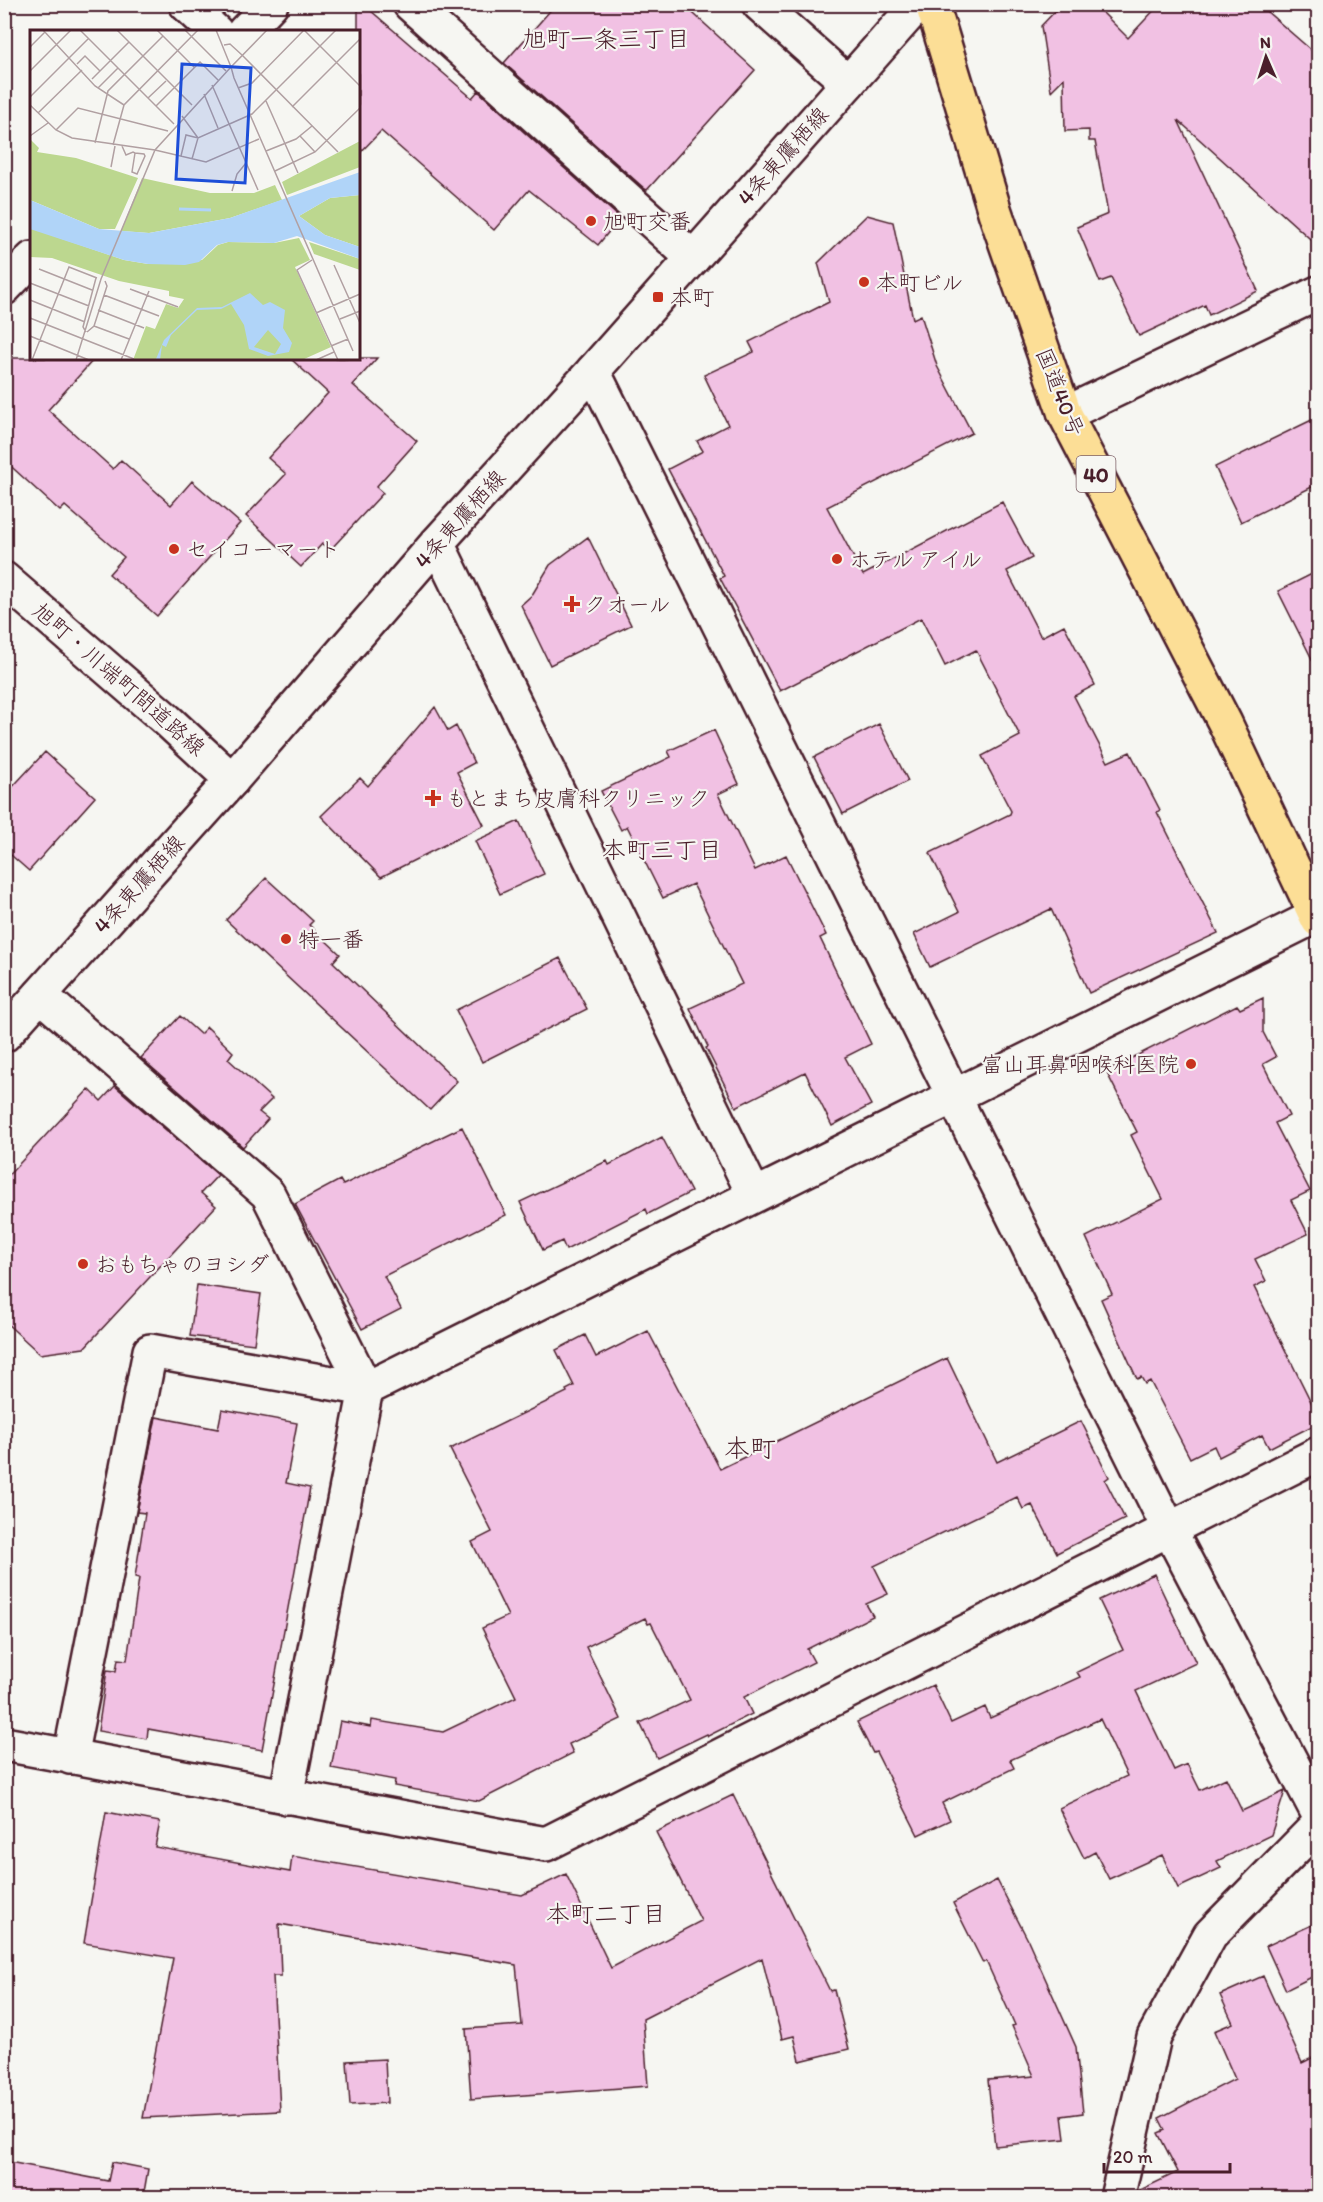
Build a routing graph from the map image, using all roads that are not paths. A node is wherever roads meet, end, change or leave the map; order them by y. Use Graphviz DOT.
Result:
graph roads {
  1 [pos="186,4"];
  2 [pos="271,4"];
  3 [pos="410,4"];
  4 [pos="759,4"];
  5 [pos="918,4"];
  6 [pos="932,4"];
  7 [pos="214,30"];
  8 [pos="246,30"];
  9 [pos="848,83"];
  10 [pos="693,258"];
  11 [pos="30,261"];
  12 [pos="4,288"];
  13 [pos="1318,293"];
  14 [pos="593,371"];
  15 [pos="1065,414"];
  16 [pos="437,543"];
  17 [pos="4,579"];
  18 [pos="232,780"];
  19 [pos="1318,917"];
  20 [pos="40,995"];
  21 [pos="4,1035"];
  22 [pos="953,1097"];
  23 [pos="754,1195"];
  24 [pos="366,1389"];
  25 [pos="1318,1454"];
  26 [pos="1169,1529"];
  27 [pos="4,1744"];
  28 [pos="70,1757"];
  29 [pos="286,1797"];
  30 [pos="1318,1813"];
  31 [pos="1318,1826"];
  32 [pos="1117,2198"];
  1 -- 7 [label="street"];
  2 -- 8 [label="street"];
  3 -- 10 [label="street"];
  4 -- 9 [label="street"];
  5 -- 9 [label="street, 4条東鷹栖線"];
  6 -- 15 [label="highway, 国道40号 / 40"];
  9 -- 10 [label="street, 4条東鷹栖線"];
  10 -- 14 [label="street, 4条東鷹栖線"];
  11 -- 12 [label="street"];
  13 -- 15 [label="street"];
  14 -- 16 [label="street, 4条東鷹栖線"];
  14 -- 22 [label="street"];
  15 -- 19 [label="highway, 国道40号 / 40"];
  16 -- 18 [label="street, 4条東鷹栖線"];
  16 -- 23 [label="street"];
  17 -- 18 [label="street, 旭町・川端町間道路線"];
  18 -- 20 [label="street, 4条東鷹栖線"];
  19 -- 22 [label="street"];
  20 -- 21 [label="street, 4条東鷹栖線"];
  20 -- 24 [label="street"];
  22 -- 23 [label="street"];
  22 -- 26 [label="street"];
  23 -- 24 [label="street"];
  24 -- 28 [label="street"];
  24 -- 29 [label="street"];
  25 -- 26 [label="street"];
  26 -- 29 [label="street"];
  26 -- 30 [label="street"];
  27 -- 28 [label="street"];
  28 -- 29 [label="street"];
  31 -- 32 [label="street"];
}
